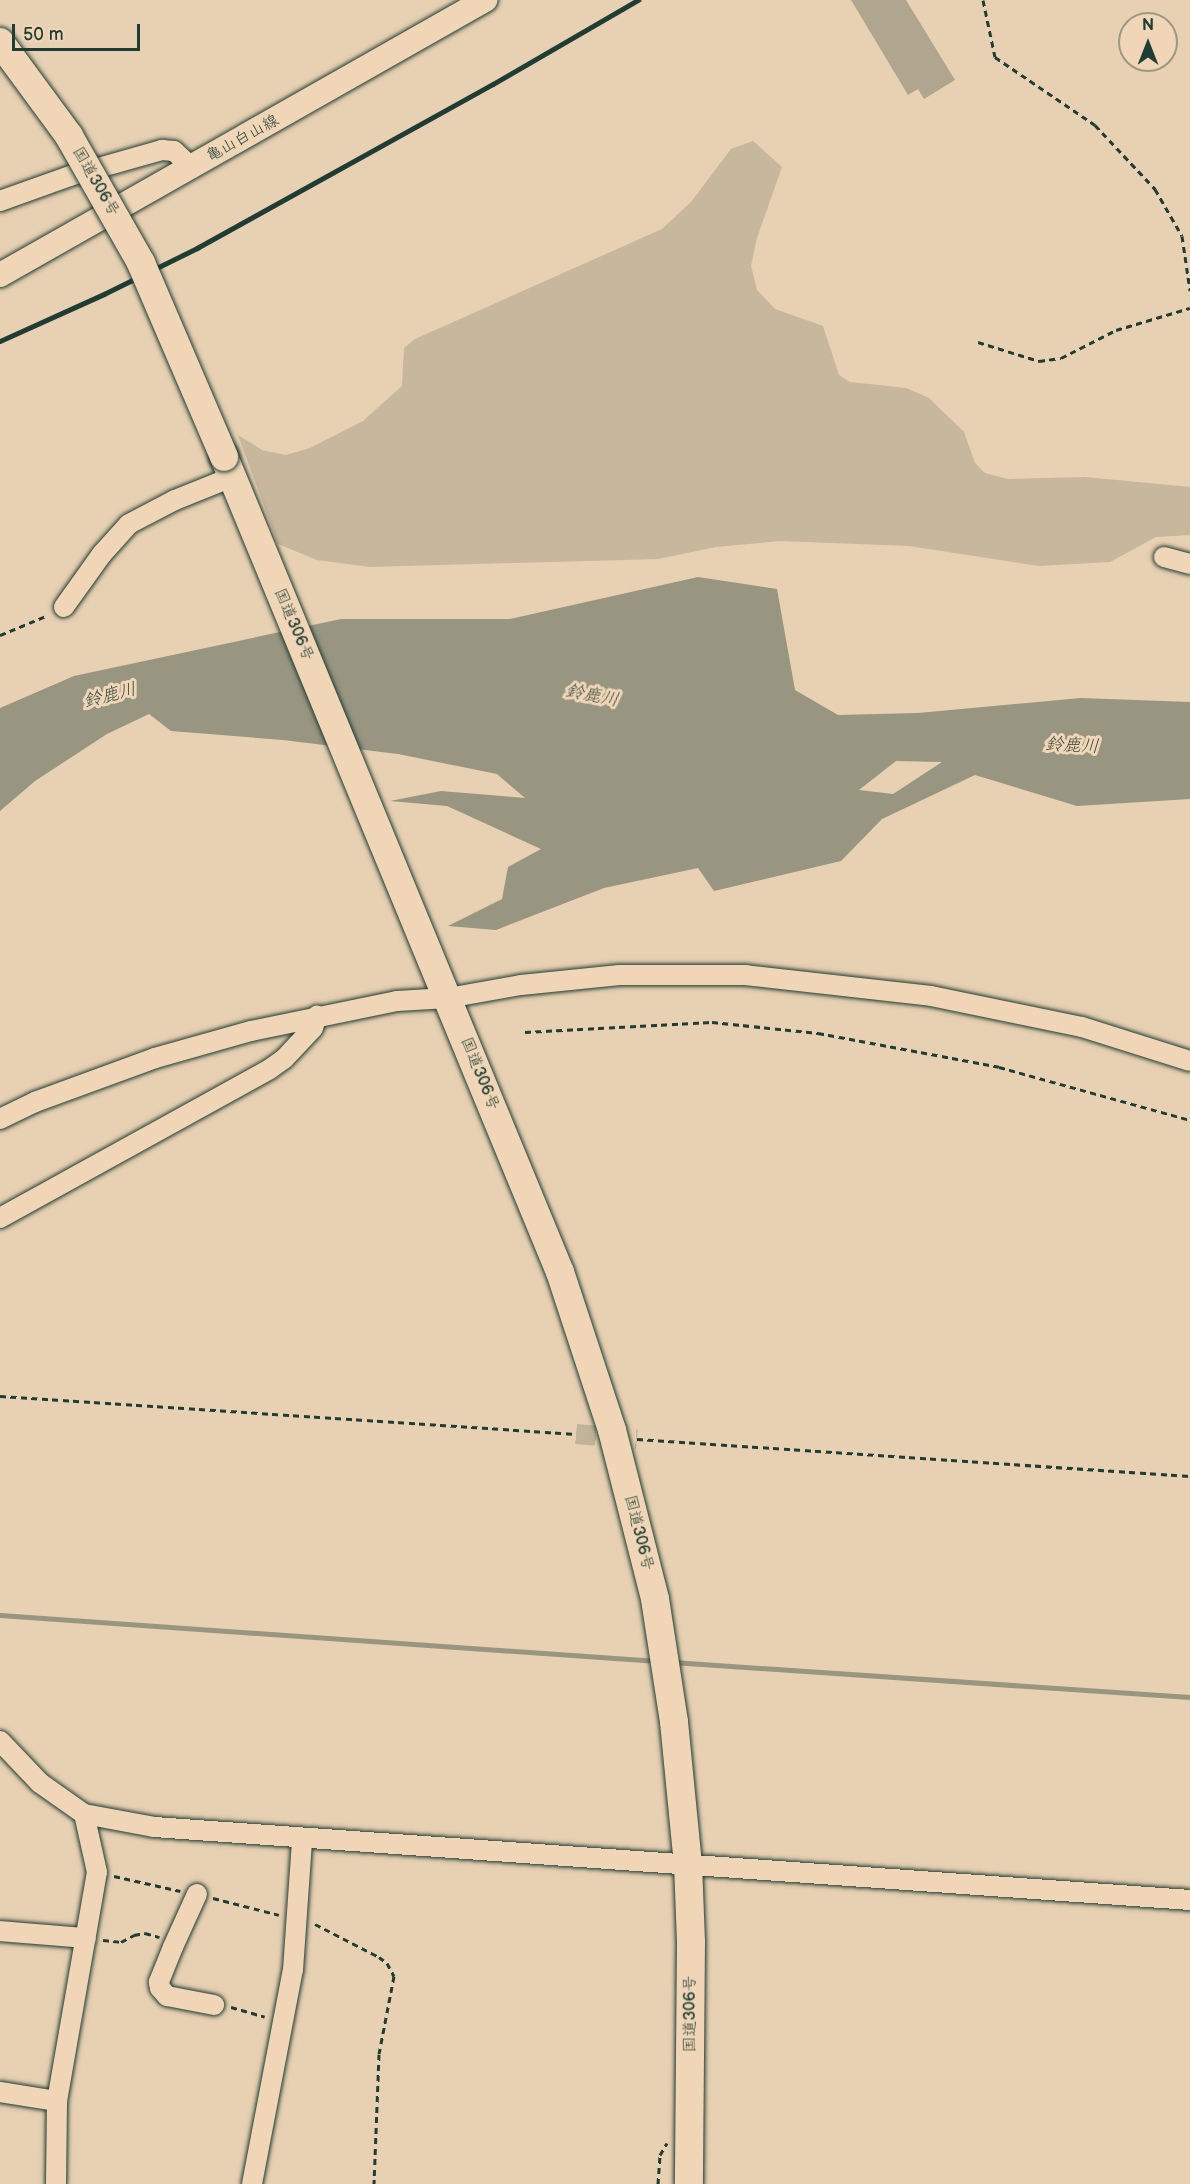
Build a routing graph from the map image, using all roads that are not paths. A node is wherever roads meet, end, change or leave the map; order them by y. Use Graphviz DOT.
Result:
graph roads {
  1 [pos="485,0"];
  2 [pos="0,42"];
  3 [pos="192,168"];
  4 [pos="0,201"];
  5 [pos="0,275"];
  6 [pos="231,475"];
  7 [pos="1164,557"];
  8 [pos="1190,564"];
  9 [pos="64,608"];
  10 [pos="445,990"];
  11 [pos="317,1016"];
  12 [pos="1190,1061"];
  13 [pos="0,1119"];
  14 [pos="0,1218"];
  15 [pos="0,1741"];
  16 [pos="84,1814"];
  17 [pos="302,1840"];
  18 [pos="688,1864"];
  19 [pos="197,1894"];
  20 [pos="1190,1900"];
  21 [pos="0,1931"];
  22 [pos="86,1938"];
  23 [pos="214,2004"];
  24 [pos="0,2092"];
  25 [pos="57,2101"];
  26 [pos="56,2184"];
  27 [pos="252,2184"];
  28 [pos="689,2184"];
  1 -- 3 [label="main road, 亀山白山線"];
  2 -- 6 [label="highway, 国道306号, bridge"];
  3 -- 4 [label="street"];
  3 -- 5 [label="main road, 亀山白山線"];
  6 -- 9 [label="street"];
  6 -- 10 [label="highway, 国道306号"];
  7 -- 8 [label="street"];
  10 -- 11 [label="street"];
  10 -- 12 [label="street"];
  10 -- 18 [label="highway, 国道306号"];
  11 -- 13 [label="street"];
  11 -- 14 [label="street"];
  15 -- 16 [label="street"];
  16 -- 17 [label="street"];
  16 -- 22 [label="street"];
  17 -- 18 [label="street"];
  17 -- 27 [label="street"];
  18 -- 20 [label="street"];
  18 -- 28 [label="highway, 国道306号"];
  19 -- 23 [label="street"];
  21 -- 22 [label="street"];
  22 -- 25 [label="street"];
  24 -- 25 [label="street"];
  25 -- 26 [label="street"];
}
